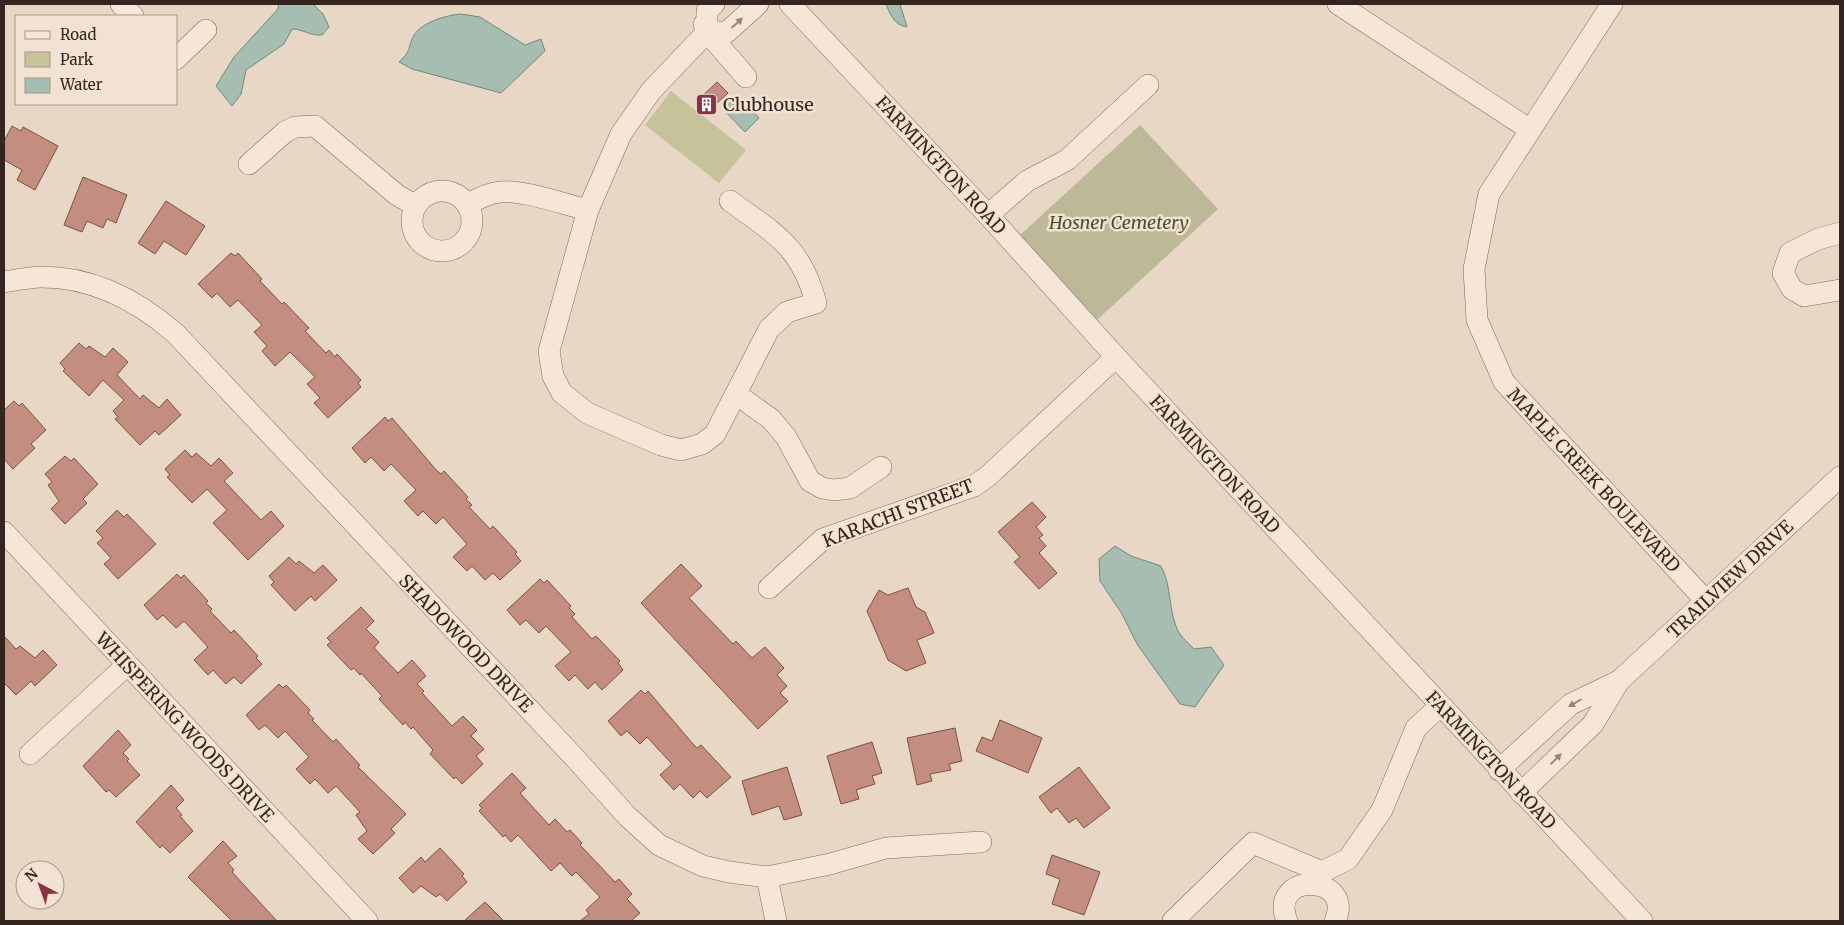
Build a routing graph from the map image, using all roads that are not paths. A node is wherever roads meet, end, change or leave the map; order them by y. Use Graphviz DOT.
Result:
graph roads {
  1 [pos="121,4"];
  2 [pos="695,4"];
  3 [pos="714,4"];
  4 [pos="758,4"];
  5 [pos="790,4"];
  6 [pos="1338,4"];
  7 [pos="1612,4"];
  8 [pos="132,15"];
  9 [pos="206,30"];
  10 [pos="706,32"];
  11 [pos="178,56"];
  12 [pos="746,77"];
  13 [pos="1148,85"];
  14 [pos="1530,128"];
  15 [pos="249,164"];
  16 [pos="730,201"];
  17 [pos="467,205"];
  18 [pos="416,206"];
  19 [pos="588,210"];
  20 [pos="988,215"];
  21 [pos="1840,233"];
  22 [pos="4,282"];
  23 [pos="1840,290"];
  24 [pos="1116,358"];
  25 [pos="736,394"];
  26 [pos="880,467"];
  27 [pos="1839,480"];
  28 [pos="4,532"];
  29 [pos="769,588"];
  30 [pos="1706,602"];
  31 [pos="127,665"];
  32 [pos="1619,681"];
  33 [pos="1440,706"];
  34 [pos="30,754"];
  35 [pos="1499,770"];
  36 [pos="1521,792"];
  37 [pos="981,842"];
  38 [pos="767,877"];
  39 [pos="1320,878"];
  40 [pos="367,921"];
  41 [pos="776,921"];
  42 [pos="1173,921"];
  43 [pos="1287,921"];
  44 [pos="1335,921"];
  45 [pos="1642,921"];
  1 -- 8 [label="street"];
  2 -- 10 [label="street"];
  3 -- 10 [label="street"];
  10 -- 4 [label="street, one-way"];
  5 -- 20 [label="street, FARMINGTON ROAD"];
  6 -- 14 [label="street"];
  7 -- 14 [label="street, MAPLE CREEK BOULEVARD"];
  9 -- 11 [label="street"];
  10 -- 12 [label="street"];
  10 -- 19 [label="street"];
  13 -- 20 [label="street"];
  14 -- 30 [label="street, MAPLE CREEK BOULEVARD"];
  15 -- 18 [label="street"];
  16 -- 25 [label="street"];
  17 -- 18 [label="street"];
  17 -- 18 [label="street"];
  17 -- 19 [label="street"];
  19 -- 25 [label="street"];
  20 -- 24 [label="street, FARMINGTON ROAD"];
  21 -- 23 [label="street"];
  22 -- 38 [label="street, SHADOWOOD DRIVE"];
  24 -- 29 [label="street, KARACHI STREET"];
  24 -- 33 [label="street, FARMINGTON ROAD"];
  25 -- 26 [label="street"];
  27 -- 30 [label="street, TRAILVIEW DRIVE"];
  28 -- 31 [label="street, WHISPERING WOODS DRIVE"];
  30 -- 32 [label="street, TRAILVIEW DRIVE"];
  31 -- 34 [label="street"];
  31 -- 40 [label="street, WHISPERING WOODS DRIVE"];
  32 -- 35 [label="street, TRAILVIEW DRIVE, one-way"];
  36 -- 32 [label="street, TRAILVIEW DRIVE, one-way"];
  33 -- 35 [label="street, FARMINGTON ROAD"];
  33 -- 39 [label="street"];
  35 -- 36 [label="street, FARMINGTON ROAD"];
  36 -- 45 [label="street, FARMINGTON ROAD"];
  37 -- 38 [label="street, SHADOWOOD DRIVE"];
  38 -- 41 [label="street"];
  39 -- 42 [label="street"];
  39 -- 43 [label="street"];
  39 -- 44 [label="street"];
}
